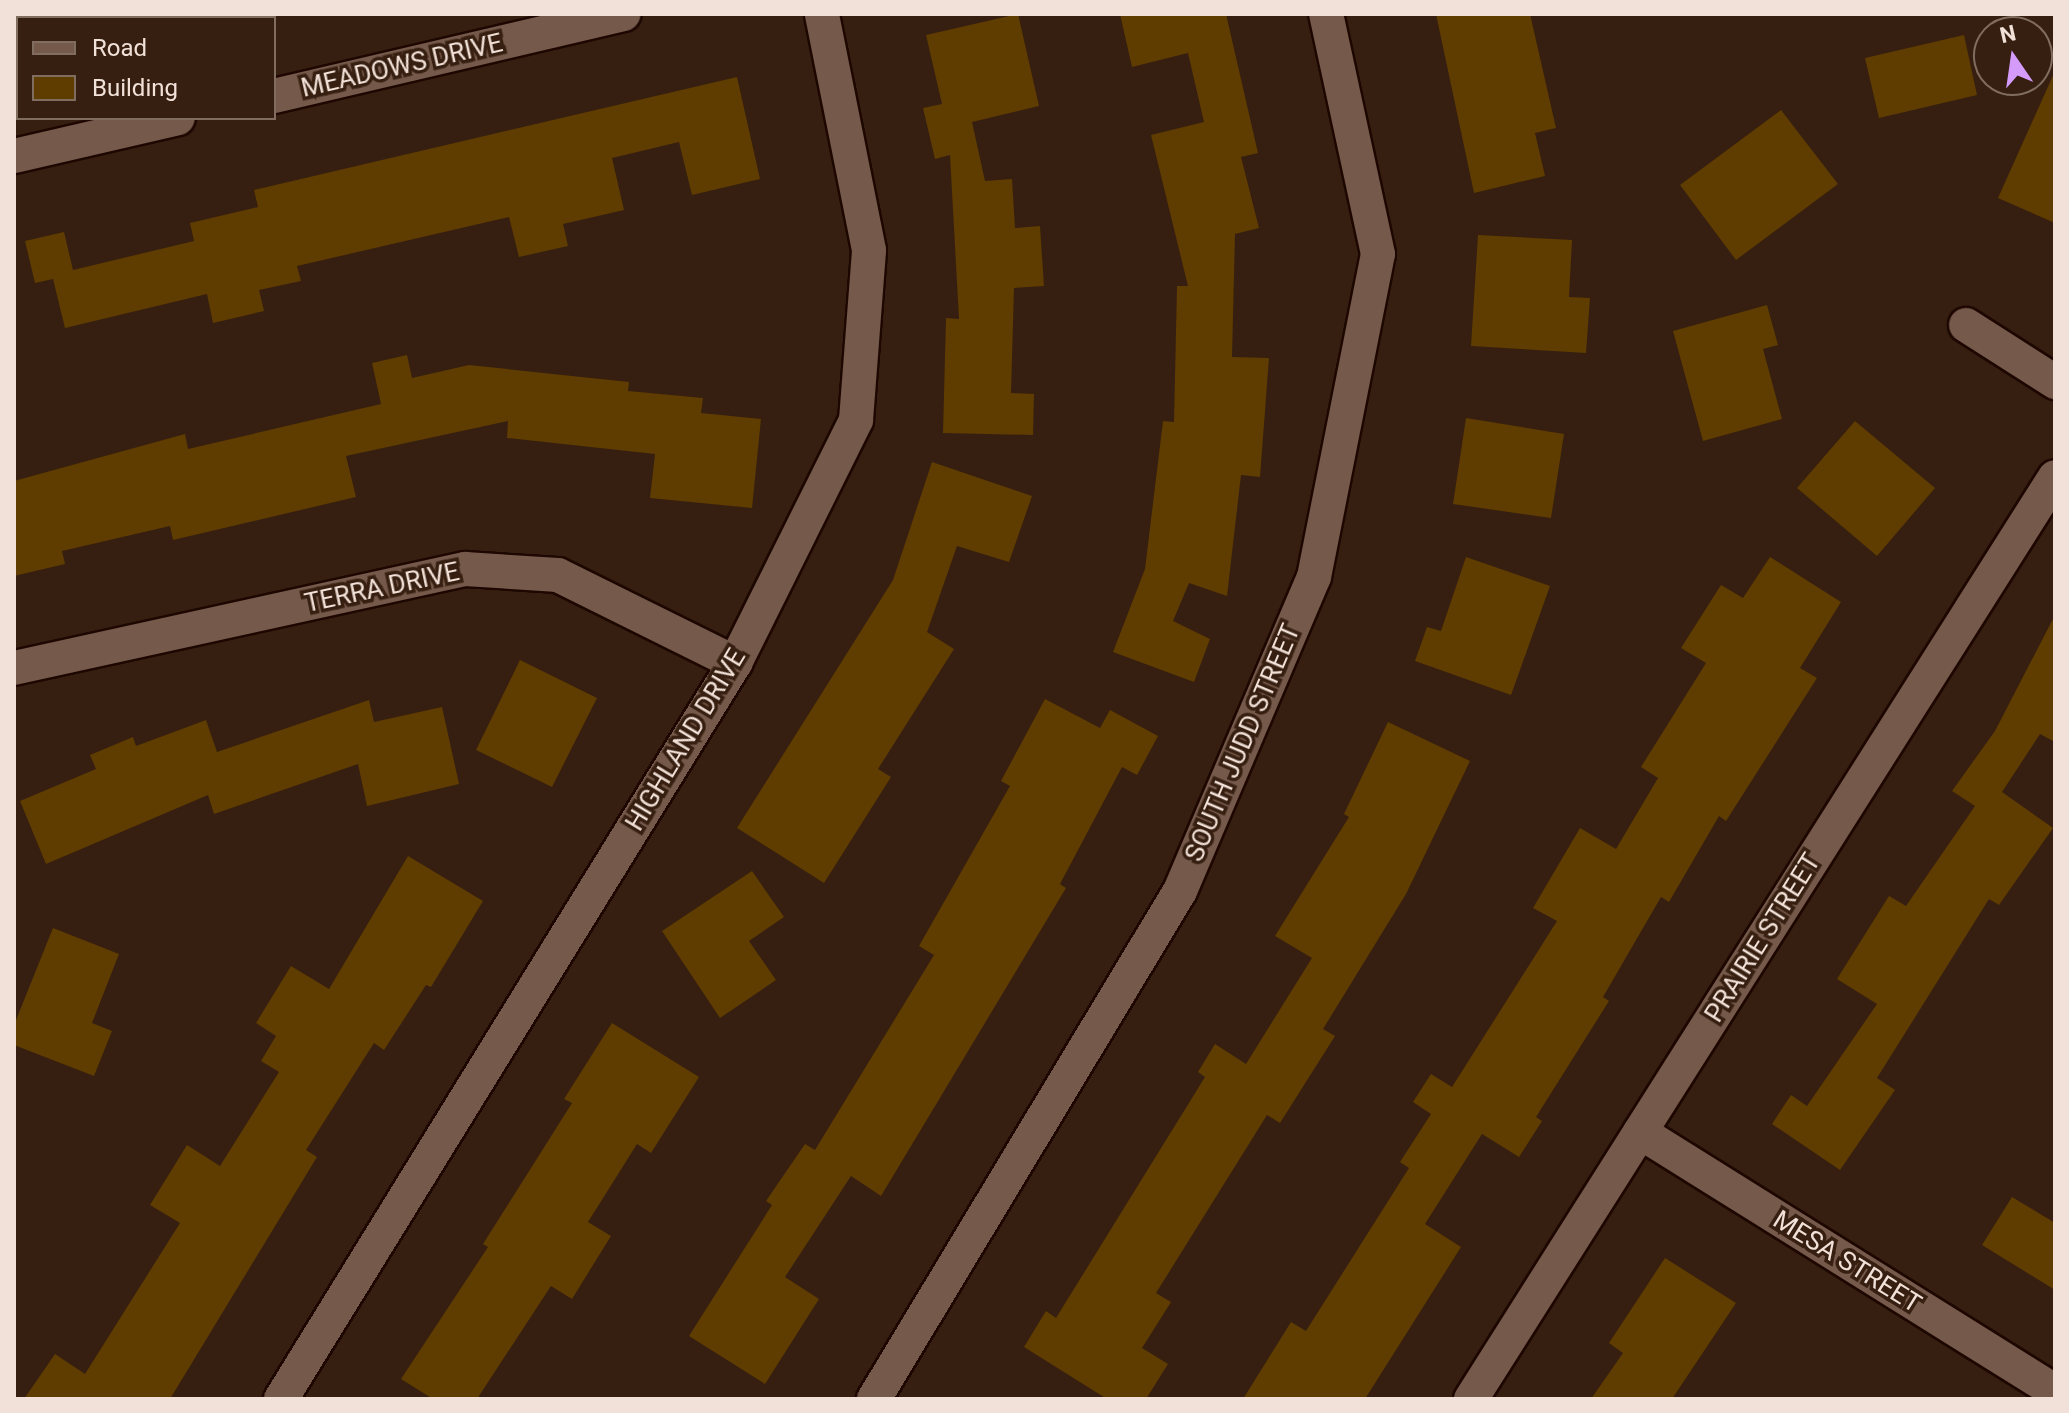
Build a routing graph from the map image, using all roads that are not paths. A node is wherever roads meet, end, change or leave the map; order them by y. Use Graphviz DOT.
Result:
graph roads {
  1 [pos="623,14"];
  2 [pos="822,14"];
  3 [pos="1326,14"];
  4 [pos="276,96"];
  5 [pos="169,120"];
  6 [pos="14,156"];
  7 [pos="1966,325"];
  8 [pos="2055,382"];
  9 [pos="2055,477"];
  10 [pos="735,663"];
  11 [pos="14,668"];
  12 [pos="1640,1132"];
  13 [pos="2055,1391"];
  14 [pos="281,1399"];
  15 [pos="874,1399"];
  16 [pos="1471,1399"];
  1 -- 4 [label="street, MEADOWS DRIVE"];
  2 -- 10 [label="street, HIGHLAND DRIVE"];
  3 -- 15 [label="street, SOUTH JUDD STREET"];
  5 -- 6 [label="street"];
  7 -- 8 [label="street"];
  9 -- 12 [label="street, PRAIRIE STREET"];
  10 -- 11 [label="street, TERRA DRIVE"];
  10 -- 14 [label="street, HIGHLAND DRIVE"];
  12 -- 13 [label="street, MESA STREET"];
  12 -- 16 [label="street, PRAIRIE STREET"];
}
